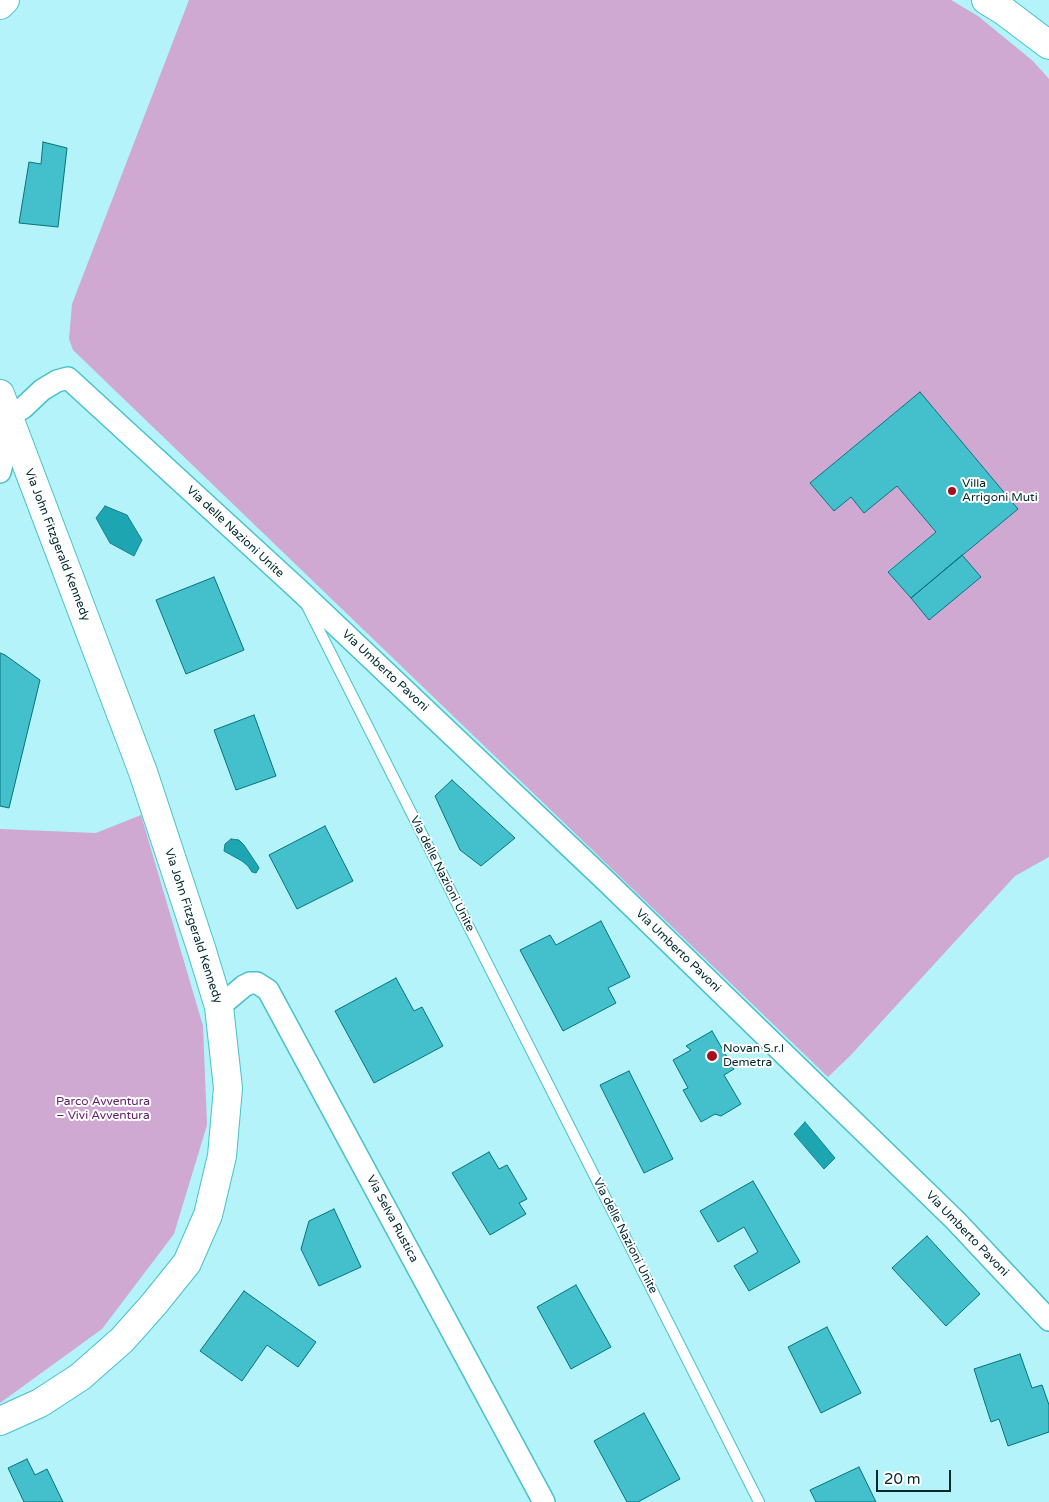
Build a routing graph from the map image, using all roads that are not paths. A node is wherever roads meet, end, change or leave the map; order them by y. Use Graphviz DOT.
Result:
graph roads {
  1 [pos="5,0"];
  2 [pos="986,0"];
  3 [pos="0,6"];
  4 [pos="1049,45"];
  5 [pos="7,411"];
  6 [pos="0,472"];
  7 [pos="299,590"];
  8 [pos="219,1006"];
  9 [pos="1049,1320"];
  10 [pos="0,1421"];
  11 [pos="544,1502"];
  12 [pos="759,1502"];
  1 -- 3 [label="main road"];
  2 -- 4 [label="main road"];
  5 -- 6 [label="street"];
  5 -- 7 [label="street, Via delle Nazioni Unite"];
  5 -- 8 [label="main road, Via John Fitzgerald Kennedy"];
  7 -- 9 [label="street, Via Umberto Pavoni"];
  7 -- 12 [label="lane, Via delle Nazioni Unite"];
  8 -- 10 [label="main road, Via John Fitzgerald Kennedy"];
  8 -- 11 [label="street, Via Selva Rustica"];
}
